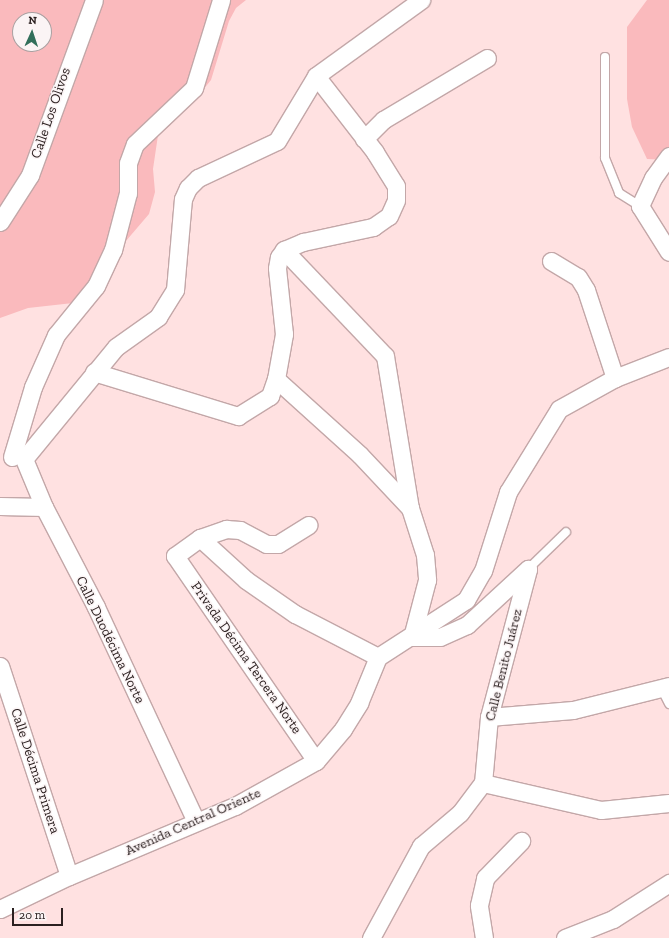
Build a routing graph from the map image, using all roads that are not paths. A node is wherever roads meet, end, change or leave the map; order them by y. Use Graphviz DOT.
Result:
graph roads {
  1 [pos="94,0"];
  2 [pos="221,0"];
  3 [pos="421,0"];
  4 [pos="605,57"];
  5 [pos="487,58"];
  6 [pos="316,76"];
  7 [pos="364,139"];
  8 [pos="669,156"];
  9 [pos="640,206"];
  10 [pos="0,222"];
  11 [pos="284,250"];
  12 [pos="669,252"];
  13 [pos="551,261"];
  14 [pos="669,357"];
  15 [pos="94,372"];
  16 [pos="615,378"];
  17 [pos="276,379"];
  18 [pos="12,458"];
  19 [pos="0,506"];
  20 [pos="44,507"];
  21 [pos="410,508"];
  22 [pos="308,525"];
  23 [pos="566,532"];
  24 [pos="200,538"];
  25 [pos="528,569"];
  26 [pos="412,637"];
  27 [pos="378,657"];
  28 [pos="0,666"];
  29 [pos="665,687"];
  30 [pos="669,704"];
  31 [pos="489,717"];
  32 [pos="316,761"];
  33 [pos="483,783"];
  34 [pos="669,803"];
  35 [pos="196,821"];
  36 [pos="521,841"];
  37 [pos="69,876"];
  38 [pos="669,883"];
  39 [pos="0,909"];
  40 [pos="371,938"];
  41 [pos="484,938"];
  42 [pos="565,938"];
  1 -- 10 [label="street, Calle Los Olivos"];
  2 -- 18 [label="street"];
  3 -- 6 [label="street"];
  4 -- 9 [label="lane"];
  5 -- 7 [label="street"];
  6 -- 7 [label="street"];
  6 -- 15 [label="street"];
  7 -- 11 [label="street"];
  8 -- 9 [label="street"];
  9 -- 12 [label="street"];
  11 -- 17 [label="street"];
  11 -- 21 [label="street"];
  13 -- 16 [label="street"];
  14 -- 16 [label="street"];
  15 -- 17 [label="street"];
  15 -- 18 [label="street"];
  16 -- 26 [label="street"];
  17 -- 21 [label="street"];
  18 -- 20 [label="street, Calle Duodécima Norte"];
  19 -- 20 [label="street"];
  20 -- 35 [label="street, Calle Duodécima Norte"];
  21 -- 26 [label="street"];
  22 -- 24 [label="street"];
  23 -- 25 [label="lane"];
  24 -- 27 [label="street"];
  24 -- 32 [label="street, Privada Décima Tercera Norte"];
  25 -- 26 [label="street"];
  25 -- 31 [label="street, Calle Benito Juárez"];
  26 -- 27 [label="street"];
  27 -- 32 [label="street, Avenida Central Oriente"];
  28 -- 37 [label="street, Calle Décima Primera"];
  29 -- 30 [label="lane"];
  29 -- 31 [label="street"];
  31 -- 33 [label="street, Calle Benito Juárez"];
  32 -- 35 [label="street, Avenida Central Oriente"];
  33 -- 34 [label="street"];
  33 -- 40 [label="street"];
  35 -- 37 [label="street, Avenida Central Oriente"];
  36 -- 41 [label="street"];
  37 -- 39 [label="street, Avenida Central Oriente"];
  38 -- 42 [label="street"];
}
